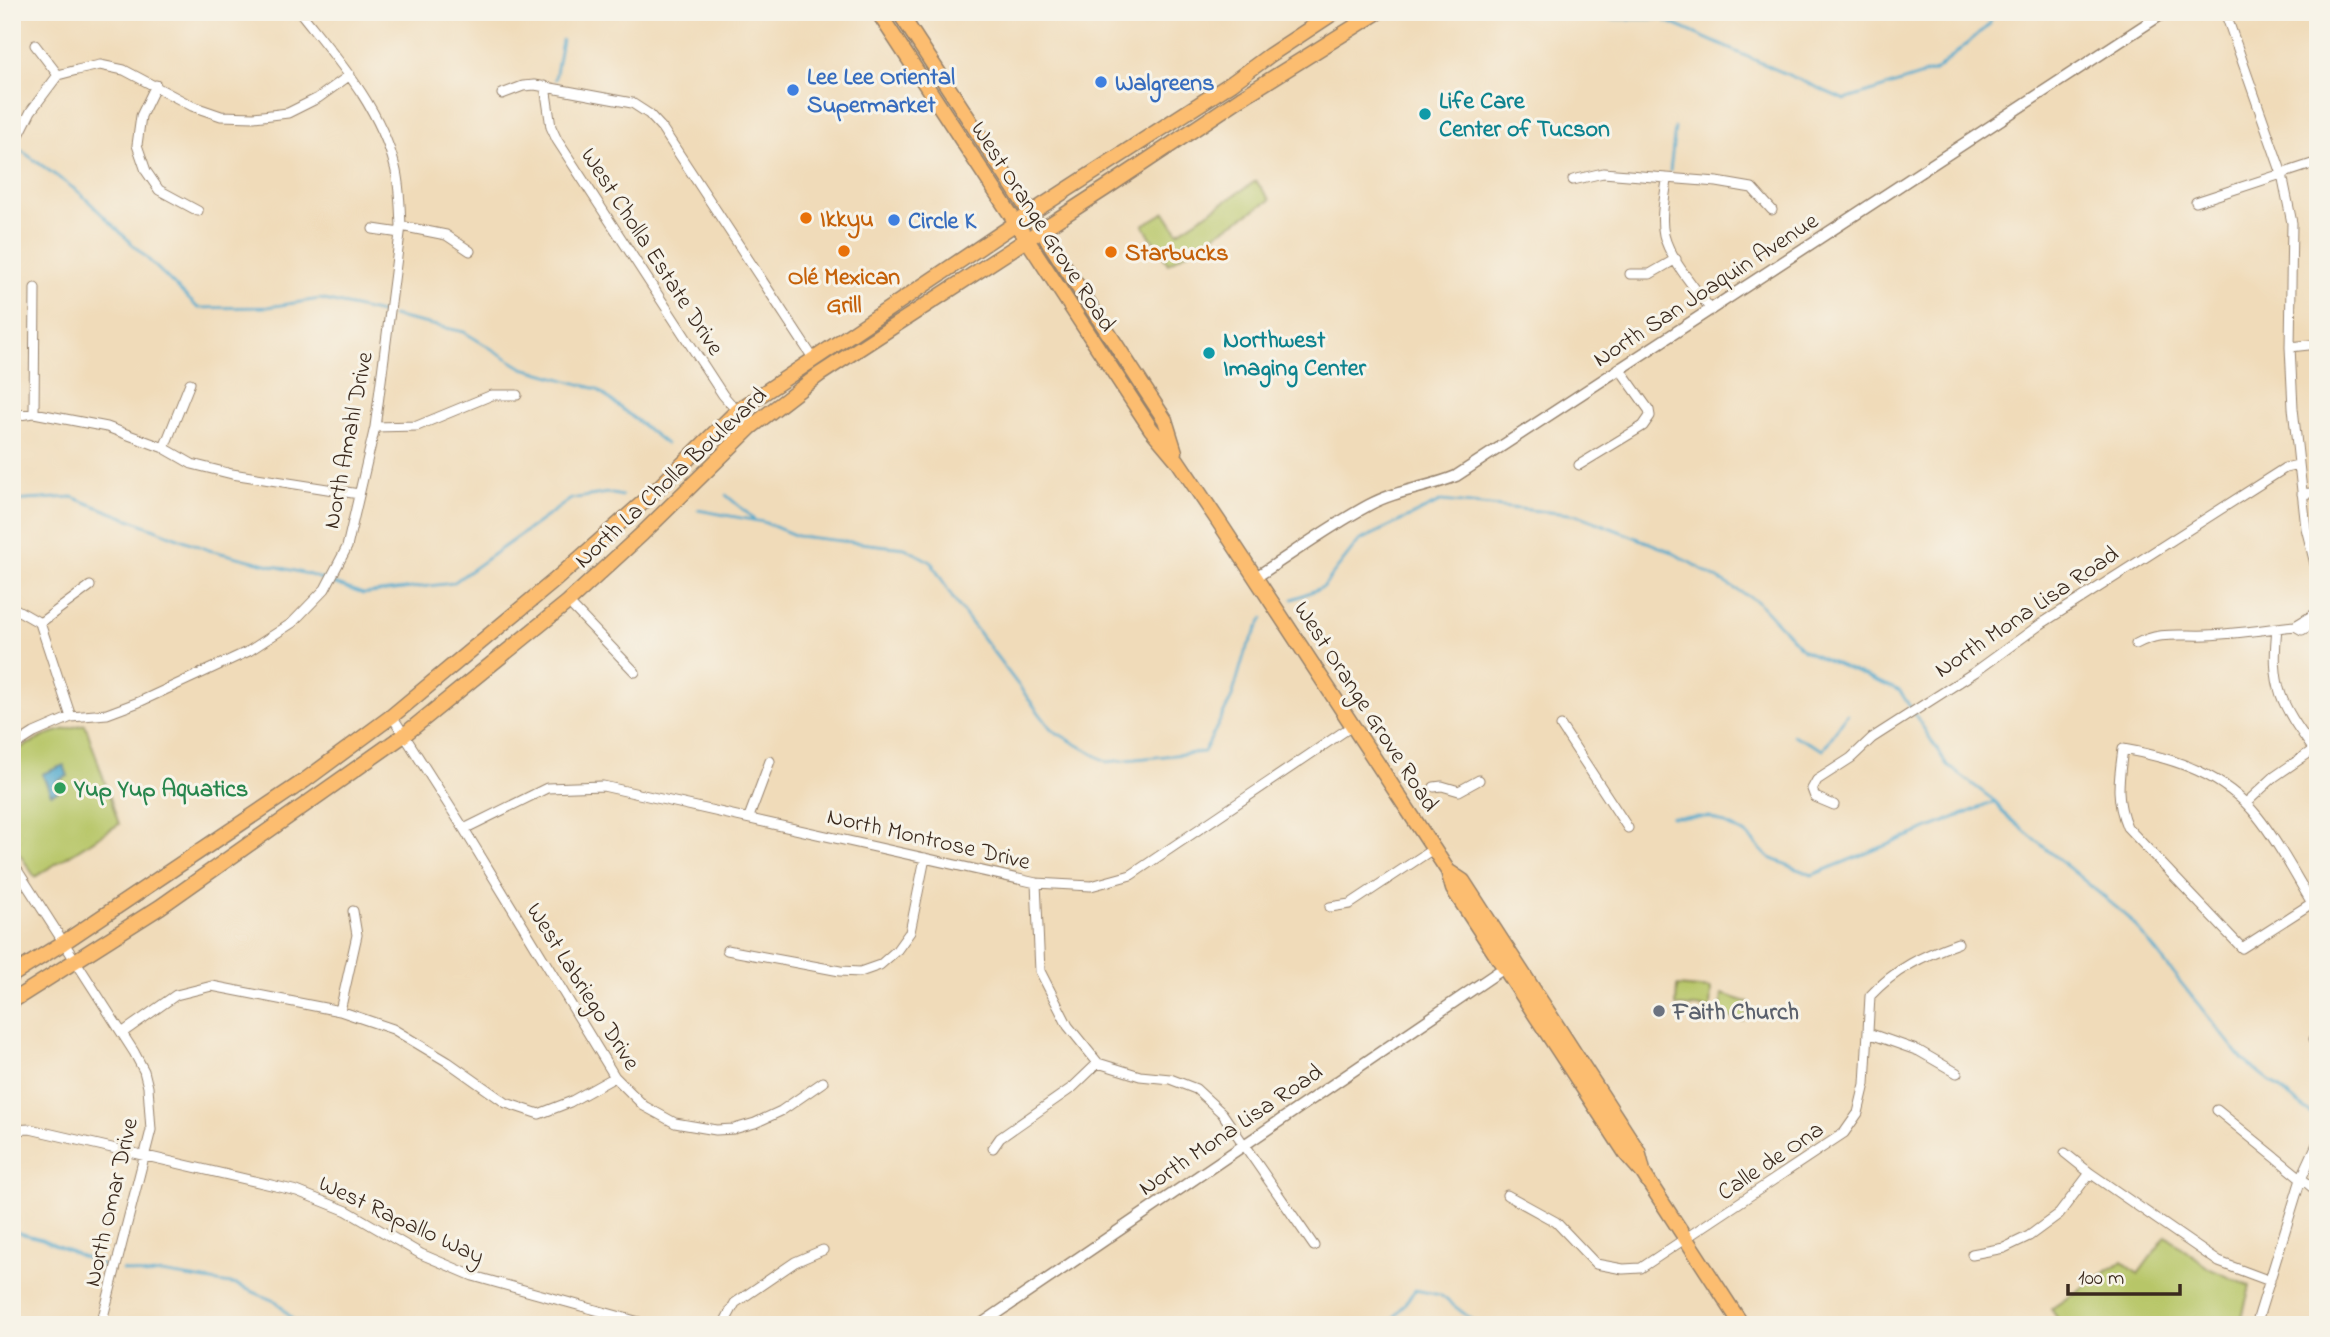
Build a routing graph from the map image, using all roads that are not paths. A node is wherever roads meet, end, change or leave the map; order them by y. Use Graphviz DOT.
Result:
graph roads {
  1 [pos="300,12"];
  2 [pos="878,12"];
  3 [pos="889,12"];
  4 [pos="899,12"];
  5 [pos="1335,12"];
  6 [pos="1378,12"];
  7 [pos="2165,12"];
  8 [pos="2225,12"];
  9 [pos="908,26"];
  10 [pos="36,45"];
  11 [pos="58,75"];
  12 [pos="350,75"];
  13 [pos="156,85"];
  14 [pos="545,86"];
  15 [pos="502,94"];
  16 [pos="12,149"];
  17 [pos="2318,162"];
  18 [pos="2282,174"];
  19 [pos="1573,180"];
  20 [pos="1667,180"];
  21 [pos="2196,202"];
  22 [pos="1772,210"];
  23 [pos="198,211"];
  24 [pos="1031,213"];
  25 [pos="1015,224"];
  26 [pos="373,229"];
  27 [pos="401,230"];
  28 [pos="1042,230"];
  29 [pos="1026,240"];
  30 [pos="470,251"];
  31 [pos="1676,259"];
  32 [pos="1630,274"];
  33 [pos="36,288"];
  34 [pos="1711,310"];
  35 [pos="2318,344"];
  36 [pos="2290,346"];
  37 [pos="813,358"];
  38 [pos="1619,368"];
  39 [pos="190,383"];
  40 [pos="517,395"];
  41 [pos="737,411"];
  42 [pos="34,413"];
  43 [pos="12,416"];
  44 [pos="751,427"];
  45 [pos="375,428"];
  46 [pos="164,448"];
  47 [pos="1177,460"];
  48 [pos="2298,465"];
  49 [pos="1579,466"];
  50 [pos="2318,492"];
  51 [pos="359,494"];
  52 [pos="2302,494"];
  53 [pos="2318,576"];
  54 [pos="1256,577"];
  55 [pos="90,586"];
  56 [pos="568,602"];
  57 [pos="12,607"];
  58 [pos="2318,612"];
  59 [pos="2318,621"];
  60 [pos="40,623"];
  61 [pos="2295,626"];
  62 [pos="2277,628"];
  63 [pos="2136,644"];
  64 [pos="635,672"];
  65 [pos="392,716"];
  66 [pos="71,717"];
  67 [pos="1352,726"];
  68 [pos="1561,726"];
  69 [pos="404,735"];
  70 [pos="12,747"];
  71 [pos="2316,749"];
  72 [pos="771,761"];
  73 [pos="1479,780"];
  74 [pos="1434,787"];
  75 [pos="2246,803"];
  76 [pos="1834,805"];
  77 [pos="749,817"];
  78 [pos="1628,828"];
  79 [pos="464,829"];
  80 [pos="1433,849"];
  81 [pos="925,858"];
  82 [pos="12,862"];
  83 [pos="1448,872"];
  84 [pos="1036,883"];
  85 [pos="1330,906"];
  86 [pos="353,911"];
  87 [pos="63,943"];
  88 [pos="1958,943"];
  89 [pos="727,950"];
  90 [pos="75,961"];
  91 [pos="1504,968"];
  92 [pos="12,975"];
  93 [pos="12,1001"];
  94 [pos="340,1012"];
  95 [pos="122,1033"];
  96 [pos="1868,1033"];
  97 [pos="1098,1063"];
  98 [pos="1956,1073"];
  99 [pos="615,1077"];
  100 [pos="823,1082"];
  101 [pos="2217,1110"];
  102 [pos="12,1130"];
  103 [pos="2318,1142"];
  104 [pos="1243,1145"];
  105 [pos="993,1148"];
  106 [pos="2065,1153"];
  107 [pos="145,1155"];
  108 [pos="1643,1173"];
  109 [pos="2090,1173"];
  110 [pos="2301,1179"];
  111 [pos="2318,1192"];
  112 [pos="1507,1195"];
  113 [pos="1686,1238"];
  114 [pos="1314,1246"];
  115 [pos="823,1250"];
  116 [pos="1972,1254"];
  117 [pos="2270,1281"];
  118 [pos="102,1325"];
  119 [pos="650,1325"];
  120 [pos="723,1325"];
  121 [pos="980,1325"];
  122 [pos="1742,1325"];
  123 [pos="2256,1325"];
  1 -- 12 [label="street, North Amahl Drive"];
  2 -- 25 [label="main road, West Orange Grove Road"];
  3 -- 9 [label="main road"];
  4 -- 9 [label="main road, West Orange Grove Road"];
  5 -- 24 [label="main road, North La Cholla Boulevard"];
  6 -- 28 [label="main road, North La Cholla Boulevard"];
  7 -- 34 [label="street, North San Joaquin Avenue"];
  8 -- 18 [label="street"];
  9 -- 24 [label="main road, West Orange Grove Road"];
  10 -- 11 [label="street"];
  11 -- 13 [label="street"];
  11 -- 16 [label="street"];
  12 -- 13 [label="street"];
  12 -- 27 [label="street, North Amahl Drive"];
  13 -- 23 [label="street"];
  14 -- 15 [label="street"];
  14 -- 37 [label="street"];
  14 -- 41 [label="street, West Cholla Estate Drive"];
  17 -- 18 [label="street"];
  18 -- 21 [label="street"];
  18 -- 36 [label="street"];
  19 -- 20 [label="street"];
  20 -- 22 [label="street"];
  20 -- 31 [label="street"];
  24 -- 25 [label="main road, North La Cholla Boulevard"];
  24 -- 28 [label="main road, West Orange Grove Road"];
  25 -- 29 [label="main road, West Orange Grove Road"];
  25 -- 37 [label="main road, North La Cholla Boulevard"];
  26 -- 27 [label="street"];
  27 -- 30 [label="street"];
  27 -- 45 [label="street, North Amahl Drive"];
  28 -- 29 [label="main road, North La Cholla Boulevard"];
  28 -- 47 [label="main road, West Orange Grove Road"];
  29 -- 44 [label="main road, North La Cholla Boulevard"];
  29 -- 47 [label="main road, West Orange Grove Road"];
  31 -- 32 [label="street"];
  31 -- 34 [label="street"];
  33 -- 42 [label="street"];
  34 -- 38 [label="street, North San Joaquin Avenue"];
  35 -- 36 [label="street"];
  36 -- 48 [label="street"];
  37 -- 41 [label="main road, North La Cholla Boulevard"];
  38 -- 49 [label="street"];
  38 -- 54 [label="street, North San Joaquin Avenue"];
  39 -- 46 [label="street"];
  40 -- 45 [label="street"];
  41 -- 44 [label="street, West Cholla Estate Drive"];
  41 -- 65 [label="main road, North La Cholla Boulevard"];
  42 -- 43 [label="street"];
  42 -- 46 [label="street"];
  44 -- 56 [label="main road, North La Cholla Boulevard"];
  45 -- 51 [label="street, North Amahl Drive"];
  46 -- 51 [label="street"];
  47 -- 54 [label="main road, West Orange Grove Road"];
  48 -- 52 [label="street"];
  48 -- 76 [label="street, North Mona Lisa Road"];
  50 -- 52 [label="street"];
  51 -- 66 [label="street, North Amahl Drive"];
  52 -- 53 [label="street"];
  54 -- 67 [label="main road, West Orange Grove Road"];
  55 -- 60 [label="street"];
  56 -- 64 [label="street"];
  56 -- 69 [label="main road, North La Cholla Boulevard"];
  57 -- 60 [label="street"];
  58 -- 61 [label="street"];
  59 -- 61 [label="street"];
  60 -- 66 [label="street"];
  61 -- 62 [label="street"];
  62 -- 63 [label="street"];
  62 -- 71 [label="street"];
  65 -- 69 [label="street, West Labriego Drive"];
  65 -- 87 [label="main road, North La Cholla Boulevard"];
  66 -- 70 [label="street, North Amahl Drive"];
  67 -- 80 [label="main road, West Orange Grove Road"];
  67 -- 84 [label="street, North Montrose Drive"];
  68 -- 78 [label="street"];
  69 -- 79 [label="street, West Labriego Drive"];
  69 -- 90 [label="main road, North La Cholla Boulevard"];
  71 -- 75 [label="street"];
  72 -- 77 [label="street"];
  73 -- 74 [label="street"];
  75 -- 75 [label="street"];
  77 -- 79 [label="street, North Montrose Drive"];
  77 -- 81 [label="street, North Montrose Drive"];
  79 -- 99 [label="street, West Labriego Drive"];
  80 -- 83 [label="main road, West Orange Grove Road"];
  80 -- 85 [label="street"];
  81 -- 84 [label="street, North Montrose Drive"];
  81 -- 89 [label="street"];
  82 -- 87 [label="street, North Omar Drive"];
  83 -- 91 [label="main road, West Orange Grove Road"];
  83 -- 108 [label="main road, West Orange Grove Road"];
  84 -- 97 [label="street"];
  86 -- 94 [label="street"];
  87 -- 90 [label="street, North Omar Drive"];
  87 -- 92 [label="main road, North La Cholla Boulevard"];
  88 -- 96 [label="street, Calle de Ona"];
  90 -- 93 [label="main road, North La Cholla Boulevard"];
  90 -- 95 [label="street, North Omar Drive"];
  91 -- 104 [label="street, North Mona Lisa Road"];
  91 -- 108 [label="main road, West Orange Grove Road"];
  94 -- 95 [label="street"];
  94 -- 99 [label="street"];
  95 -- 107 [label="street, North Omar Drive"];
  96 -- 98 [label="street"];
  96 -- 113 [label="street, Calle de Ona"];
  97 -- 104 [label="street"];
  97 -- 105 [label="street"];
  99 -- 100 [label="street, West Labriego Drive"];
  101 -- 110 [label="street"];
  102 -- 107 [label="street, West Rapallo Way"];
  103 -- 110 [label="street"];
  104 -- 114 [label="street"];
  104 -- 121 [label="street, North Mona Lisa Road"];
  106 -- 109 [label="street"];
  107 -- 118 [label="street, North Omar Drive"];
  107 -- 119 [label="street, West Rapallo Way"];
  108 -- 113 [label="main road, West Orange Grove Road"];
  109 -- 116 [label="street"];
  109 -- 117 [label="street"];
  110 -- 111 [label="street"];
  110 -- 117 [label="street"];
  112 -- 113 [label="street, Calle de Ona"];
  113 -- 122 [label="main road, West Orange Grove Road"];
  115 -- 120 [label="street"];
  117 -- 123 [label="street"];
}
